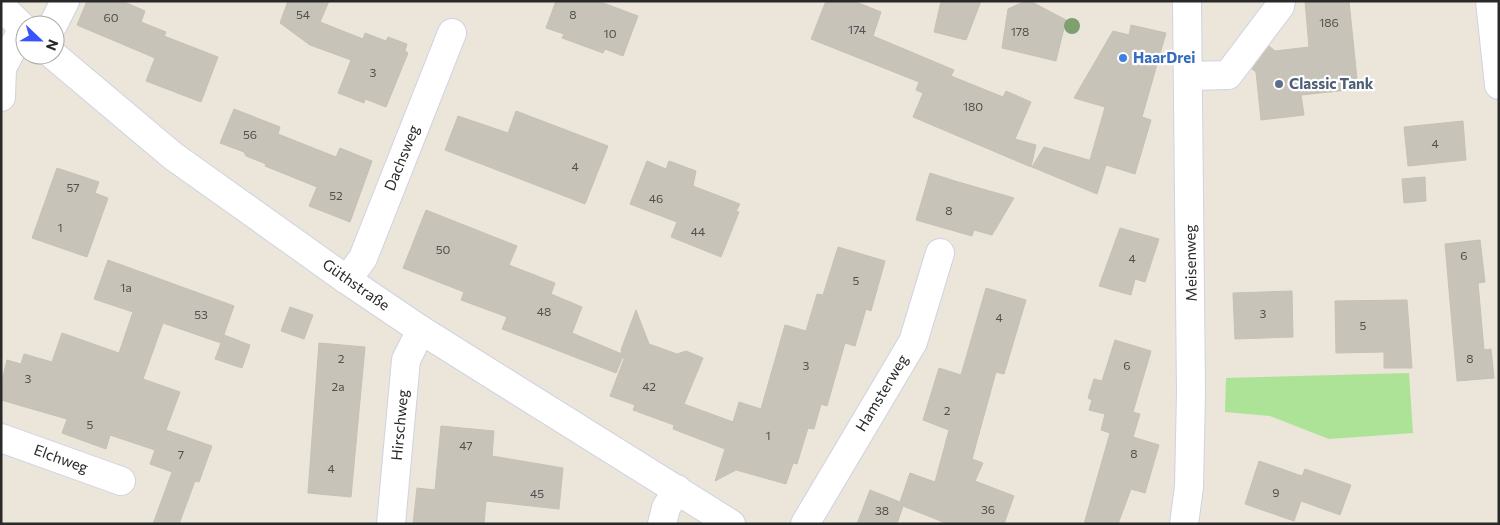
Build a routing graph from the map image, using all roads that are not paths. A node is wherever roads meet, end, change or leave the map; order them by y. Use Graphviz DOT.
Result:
graph roads {
  1 [pos="65,1"];
  2 [pos="1188,1"];
  3 [pos="1280,1"];
  4 [pos="1490,1"];
  5 [pos="1,6"];
  6 [pos="58,15"];
  7 [pos="15,20"];
  8 [pos="452,33"];
  9 [pos="15,45"];
  10 [pos="65,65"];
  11 [pos="1189,76"];
  12 [pos="1499,85"];
  13 [pos="1,97"];
  14 [pos="940,253"];
  15 [pos="347,280"];
  16 [pos="421,330"];
  17 [pos="1,438"];
  18 [pos="121,481"];
  19 [pos="678,489"];
  20 [pos="391,524"];
  21 [pos="662,524"];
  22 [pos="731,524"];
  23 [pos="805,524"];
  24 [pos="1184,524"];
  1 -- 6 [label="street"];
  2 -- 11 [label="street, Meisenweg"];
  3 -- 11 [label="street"];
  4 -- 12 [label="street"];
  5 -- 7 [label="street"];
  8 -- 15 [label="street, Dachsweg"];
  9 -- 13 [label="street"];
  10 -- 15 [label="street, Güthstraße"];
  11 -- 24 [label="street, Meisenweg"];
  14 -- 23 [label="street, Hamsterweg"];
  15 -- 16 [label="street, Güthstraße"];
  16 -- 19 [label="street, Güthstraße"];
  16 -- 20 [label="street, Hirschweg"];
  17 -- 18 [label="street, Elchweg"];
  19 -- 21 [label="street"];
  19 -- 22 [label="street, Güthstraße"];
}
